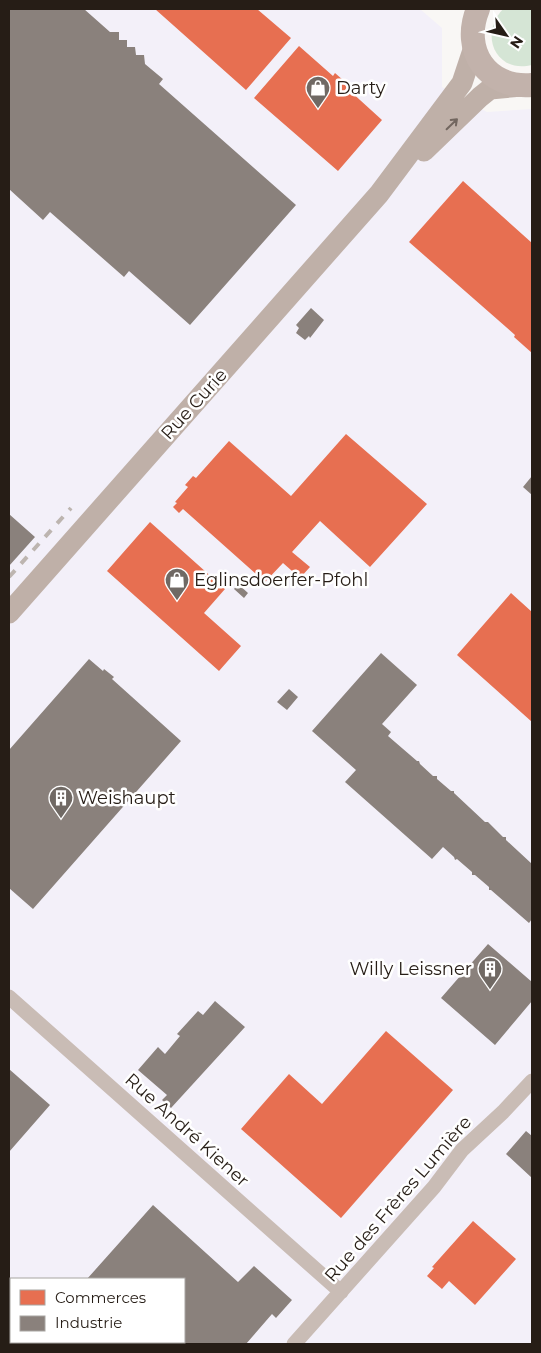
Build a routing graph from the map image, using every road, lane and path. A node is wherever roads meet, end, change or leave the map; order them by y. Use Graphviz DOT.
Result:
graph roads {
  1 [pos="472,13"];
  2 [pos="474,47"];
  3 [pos="528,85"];
  4 [pos="379,194"];
  5 [pos="9,613"];
  6 [pos="9,997"];
  7 [pos="532,1080"];
  8 [pos="341,1292"];
  9 [pos="294,1344"];
  1 -- 2 [label="main road"];
  2 -- 3 [label="main road"];
  2 -- 4 [label="main road, Rue Curie"];
  4 -- 3 [label="main road, Rue Curie, one-way"];
  4 -- 5 [label="main road, Rue Curie"];
  6 -- 8 [label="street, Rue André Kiener"];
  7 -- 8 [label="street, Rue des Frères Lumière"];
  8 -- 9 [label="street, Rue des Frères Lumière"];
}
